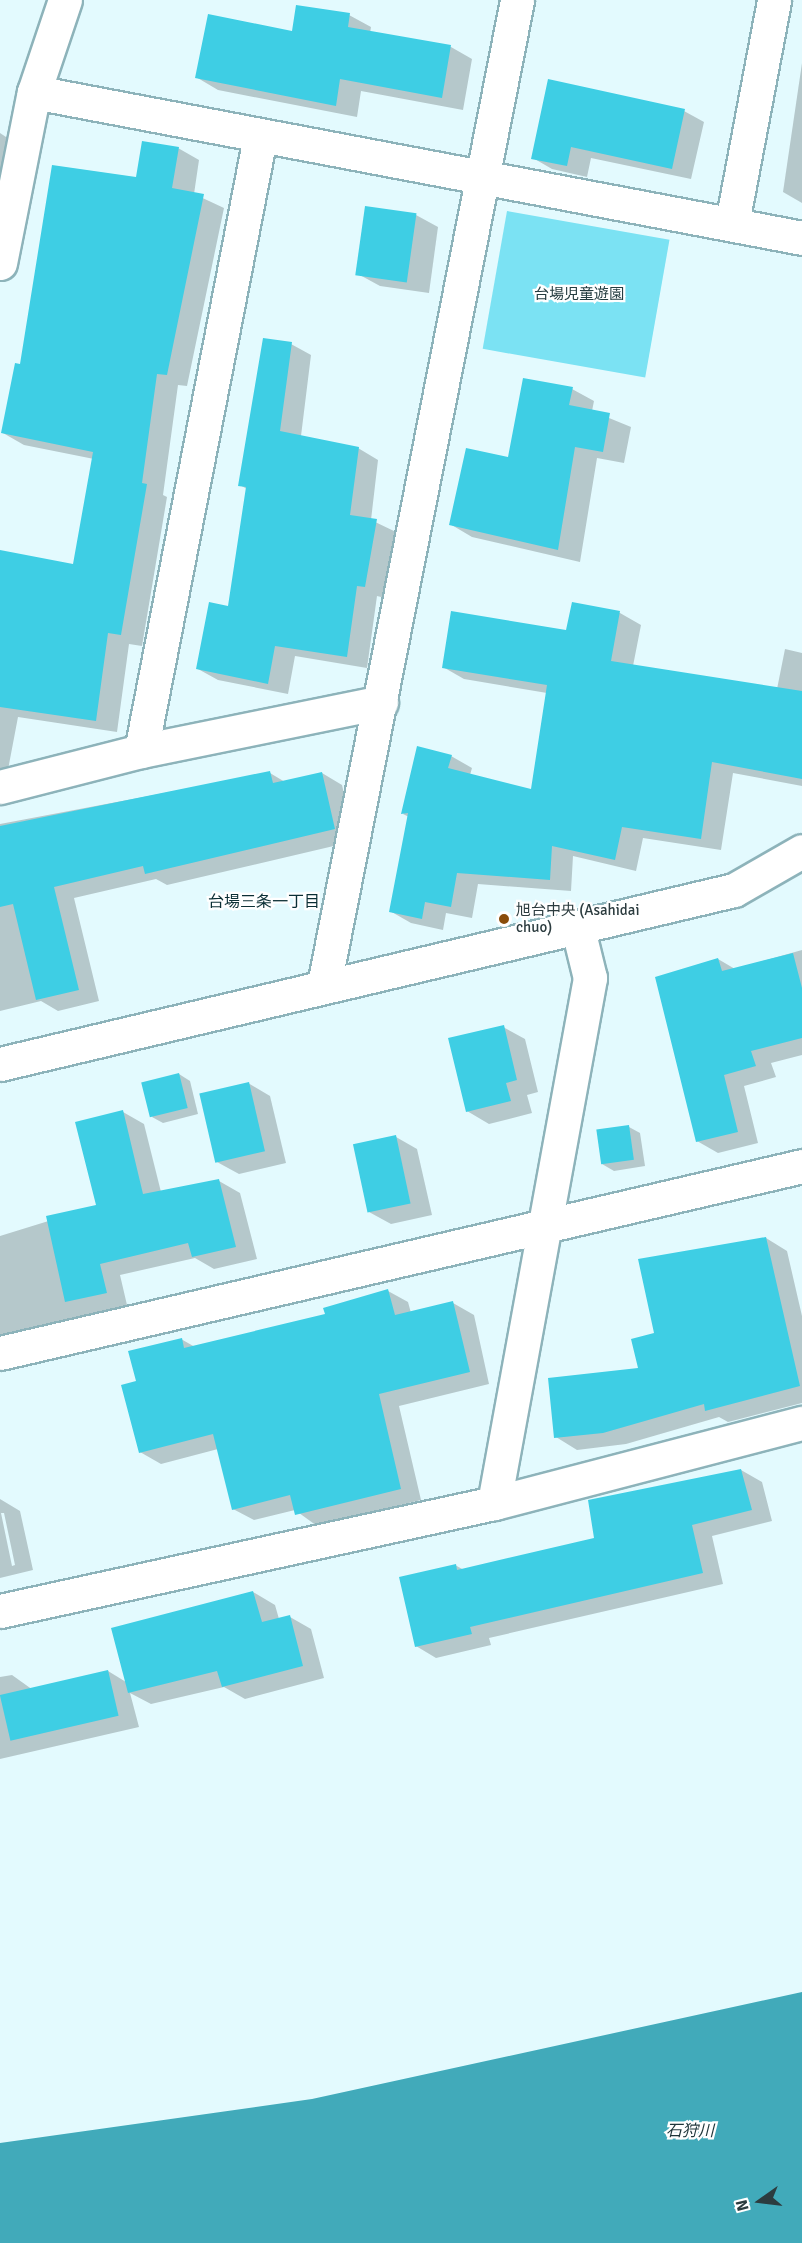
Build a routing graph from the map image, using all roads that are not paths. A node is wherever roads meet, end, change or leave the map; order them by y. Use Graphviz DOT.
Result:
graph roads {
  1 [pos="65,0"];
  2 [pos="518,0"];
  3 [pos="774,0"];
  4 [pos="34,92"];
  5 [pos="260,136"];
  6 [pos="484,179"];
  7 [pos="732,223"];
  8 [pos="802,238"];
  9 [pos="0,263"];
  10 [pos="381,702"];
  11 [pos="141,751"];
  12 [pos="0,787"];
  13 [pos="802,851"];
  14 [pos="578,929"];
  15 [pos="324,985"];
  16 [pos="0,1064"];
  17 [pos="802,1166"];
  18 [pos="545,1223"];
  19 [pos="0,1353"];
  20 [pos="802,1423"];
  21 [pos="494,1503"];
  22 [pos="0,1611"];
  1 -- 4 [label="street"];
  2 -- 6 [label="street"];
  3 -- 7 [label="street"];
  4 -- 5 [label="street"];
  4 -- 9 [label="street"];
  5 -- 6 [label="street"];
  5 -- 11 [label="street"];
  6 -- 7 [label="street"];
  6 -- 10 [label="street"];
  7 -- 8 [label="street"];
  10 -- 11 [label="street"];
  10 -- 15 [label="street"];
  11 -- 12 [label="street"];
  13 -- 14 [label="street"];
  14 -- 15 [label="street"];
  14 -- 18 [label="street"];
  15 -- 16 [label="street"];
  17 -- 18 [label="street"];
  18 -- 19 [label="street"];
  18 -- 21 [label="street"];
  20 -- 21 [label="street"];
  21 -- 22 [label="street"];
}
